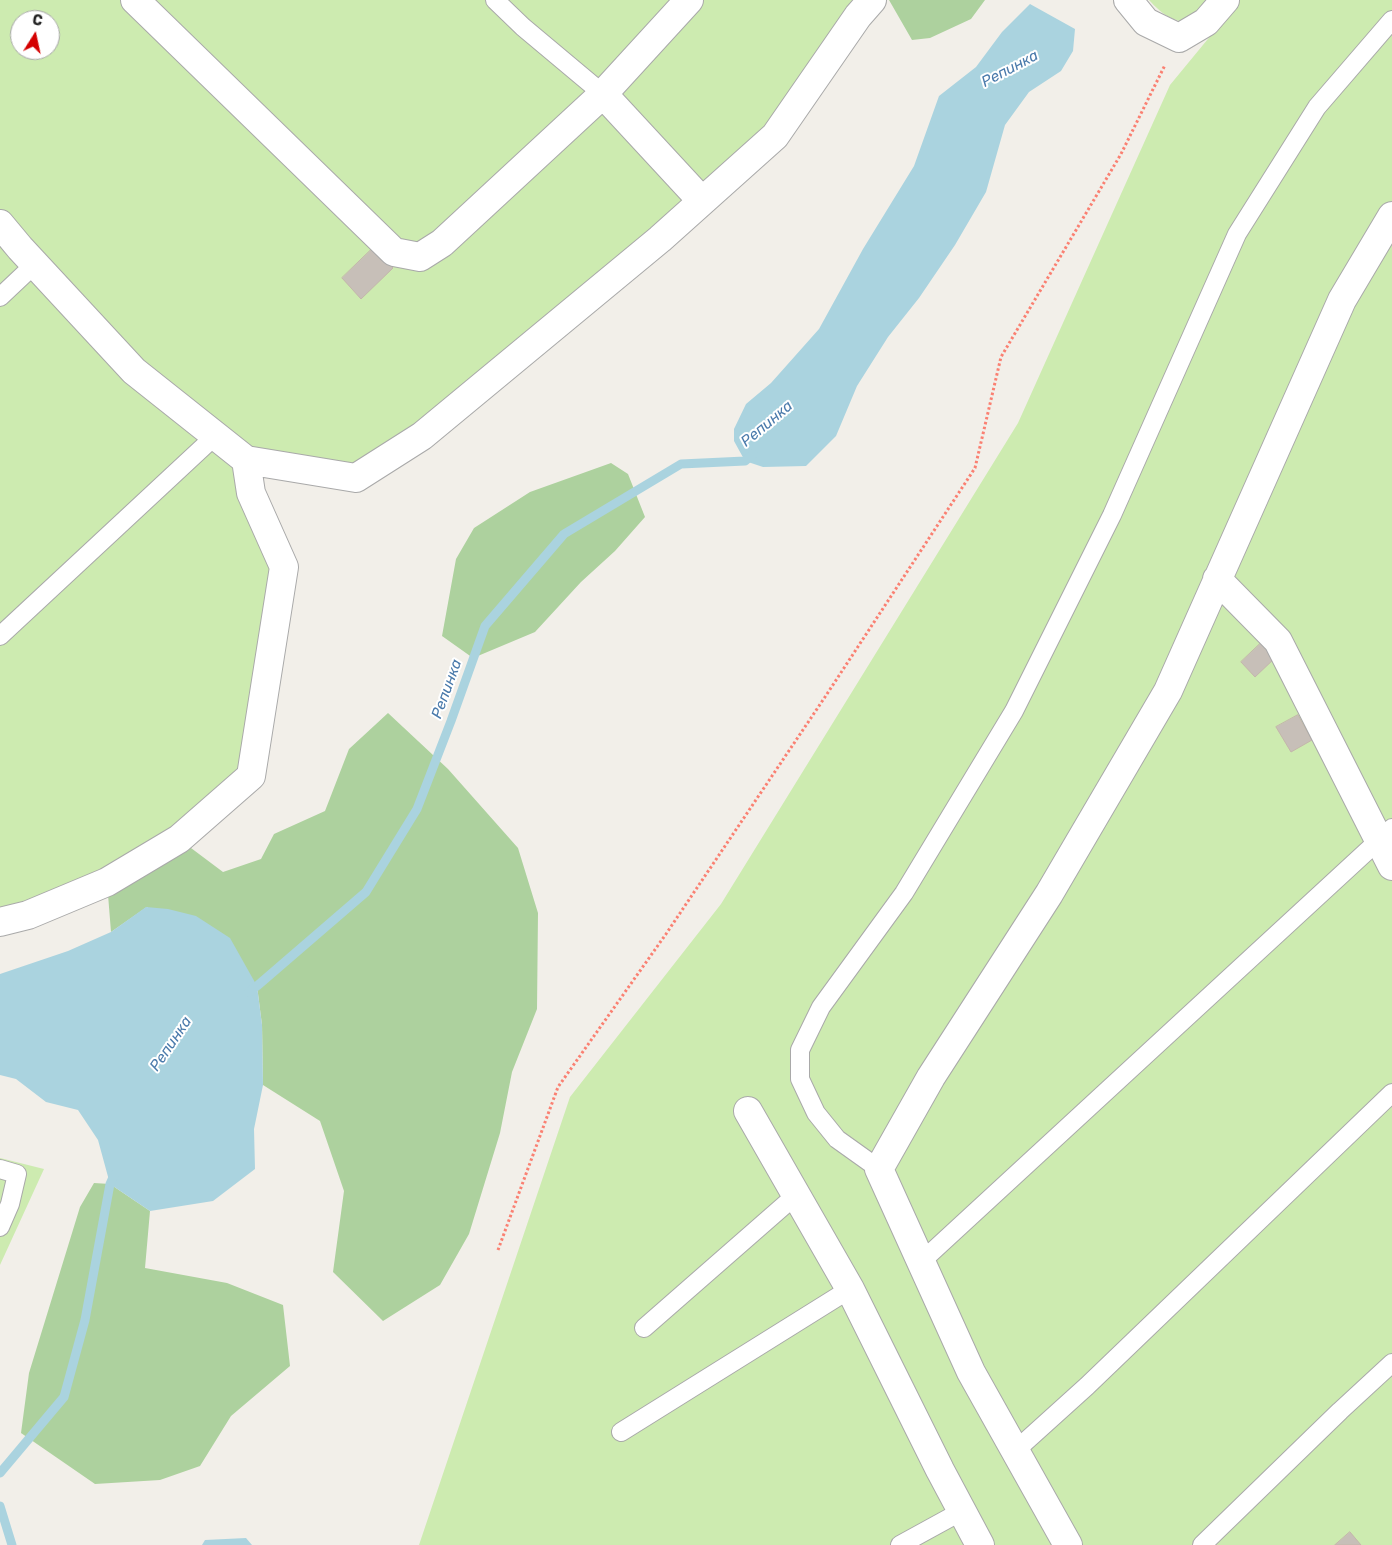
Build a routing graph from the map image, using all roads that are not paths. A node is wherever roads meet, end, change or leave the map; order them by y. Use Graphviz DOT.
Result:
graph roads {
  1 [pos="134,0"];
  2 [pos="495,0"];
  3 [pos="689,0"];
  4 [pos="872,0"];
  5 [pos="1128,0"];
  6 [pos="1225,0"];
  7 [pos="1392,20"];
  8 [pos="603,94"];
  9 [pos="702,201"];
  10 [pos="1392,216"];
  11 [pos="0,224"];
  12 [pos="35,264"];
  13 [pos="0,297"];
  14 [pos="215,436"];
  15 [pos="246,460"];
  16 [pos="1217,579"];
  17 [pos="0,636"];
  18 [pos="1385,835"];
  19 [pos="1392,866"];
  20 [pos="0,922"];
  21 [pos="1392,1093"];
  22 [pos="748,1111"];
  23 [pos="0,1169"];
  24 [pos="879,1169"];
  25 [pos="796,1195"];
  26 [pos="0,1227"];
  27 [pos="921,1262"];
  28 [pos="850,1289"];
  29 [pos="644,1328"];
  30 [pos="1392,1363"];
  31 [pos="621,1432"];
  32 [pos="1015,1450"];
  33 [pos="962,1511"];
  34 [pos="900,1545"];
  35 [pos="980,1545"];
  36 [pos="1068,1545"];
  37 [pos="1202,1545"];
  1 -- 8 [label="street"];
  2 -- 8 [label="lane"];
  3 -- 8 [label="street"];
  4 -- 9 [label="street"];
  5 -- 6 [label="street"];
  7 -- 24 [label="lane"];
  8 -- 9 [label="street"];
  9 -- 15 [label="street"];
  10 -- 16 [label="street"];
  11 -- 12 [label="street"];
  12 -- 13 [label="lane"];
  12 -- 14 [label="street"];
  14 -- 15 [label="street"];
  14 -- 17 [label="lane"];
  15 -- 20 [label="street"];
  16 -- 18 [label="street"];
  16 -- 24 [label="street"];
  18 -- 19 [label="street"];
  18 -- 27 [label="lane"];
  21 -- 32 [label="lane"];
  22 -- 25 [label="street"];
  23 -- 26 [label="lane"];
  24 -- 27 [label="street"];
  25 -- 28 [label="street"];
  25 -- 29 [label="lane"];
  27 -- 32 [label="street"];
  28 -- 31 [label="lane"];
  28 -- 33 [label="street"];
  30 -- 37 [label="lane"];
  32 -- 36 [label="street"];
  33 -- 34 [label="lane"];
  33 -- 35 [label="street"];
}
